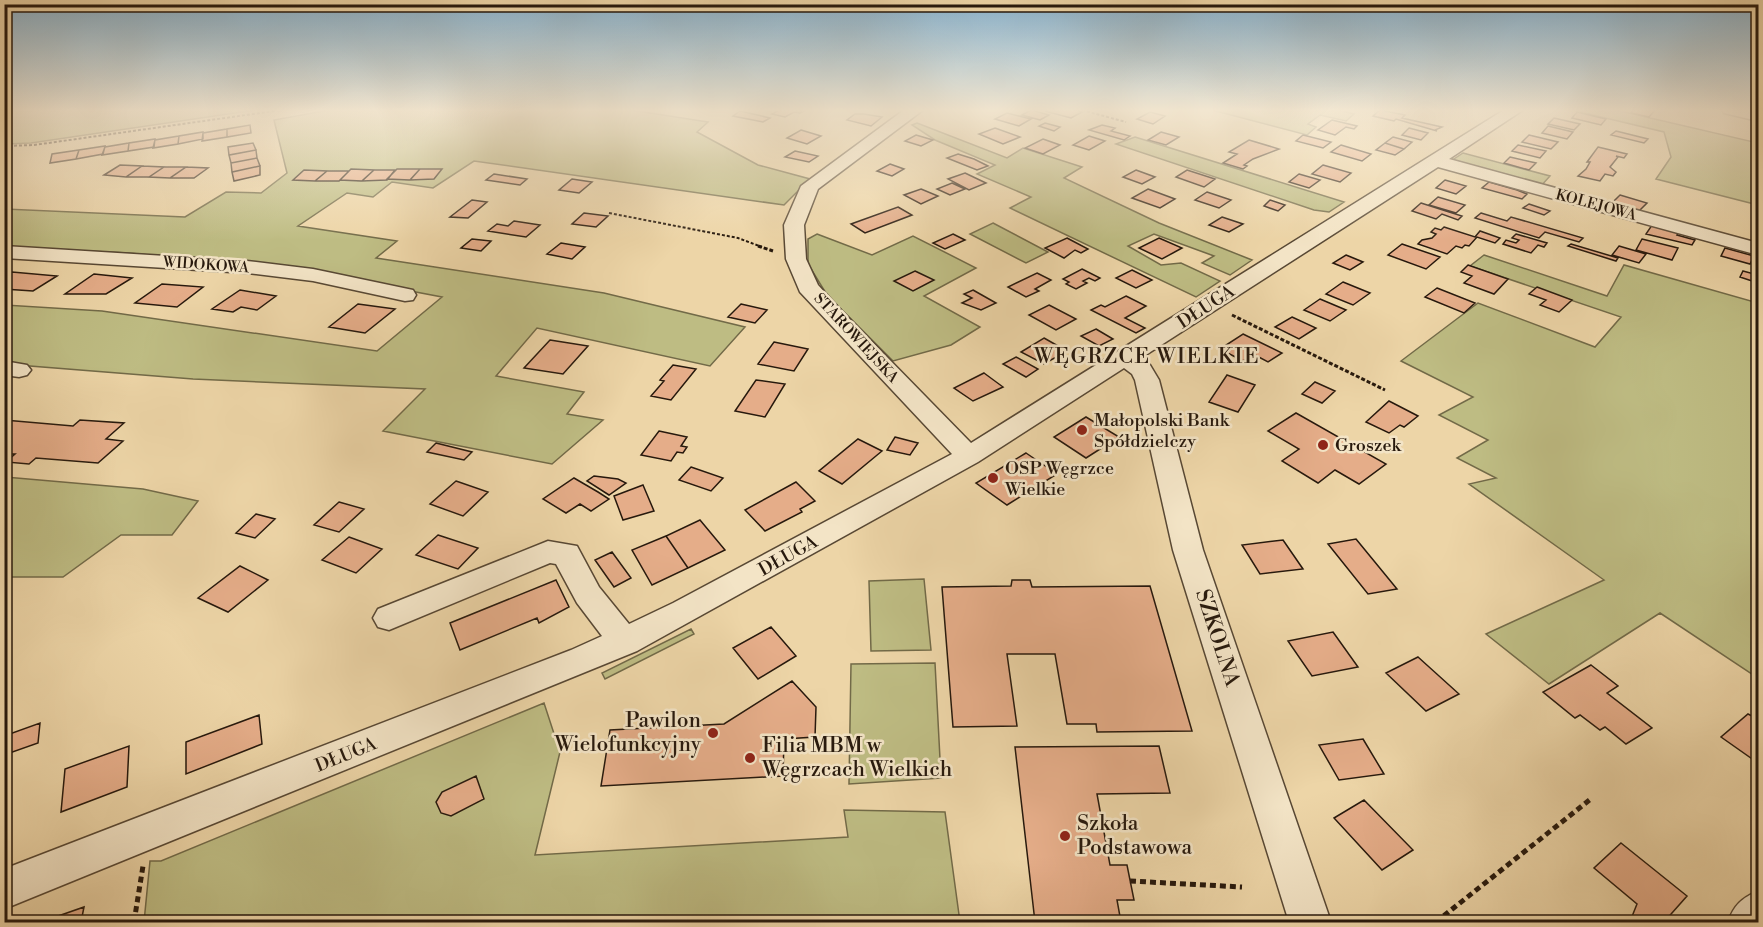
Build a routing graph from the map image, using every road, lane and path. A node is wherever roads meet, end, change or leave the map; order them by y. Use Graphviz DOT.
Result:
graph roads {
  1 [pos="855,153"];
  2 [pos="1444,153"];
  3 [pos="1433,160"];
  4 [pos="609,213"];
  5 [pos="1758,249"];
  6 [pos="4,252"];
  7 [pos="796,260"];
  8 [pos="405,296"];
  9 [pos="1210,304"];
  10 [pos="1126,358"];
  11 [pos="1385,390"];
  12 [pos="969,456"];
  13 [pos="389,618"];
  14 [pos="625,642"];
  15 [pos="1592,798"];
  16 [pos="148,832"];
  17 [pos="1130,881"];
  18 [pos="1242,887"];
  19 [pos="4,888"];
  20 [pos="1758,912"];
  21 [pos="134,922"];
  22 [pos="1310,922"];
  23 [pos="1436,922"];
  24 [pos="1749,922"];
  1 -- 7 [label="street, STAROWIEJSKA"];
  2 -- 3 [label="street, DŁUGA"];
  3 -- 5 [label="street, KOLEJOWA"];
  3 -- 9 [label="street, DŁUGA"];
  4 -- 7 [label="path"];
  6 -- 8 [label="street, WIDOKOWA"];
  7 -- 12 [label="street, STAROWIEJSKA"];
  9 -- 10 [label="street, DŁUGA"];
  9 -- 11 [label="path"];
  10 -- 12 [label="street, DŁUGA"];
  10 -- 22 [label="street, SZKOLNA"];
  12 -- 14 [label="street, DŁUGA"];
  13 -- 14 [label="street"];
  14 -- 16 [label="street, DŁUGA"];
  15 -- 23 [label="path"];
  16 -- 19 [label="street, DŁUGA"];
  16 -- 21 [label="path"];
  17 -- 18 [label="path"];
  20 -- 24 [label="street"];
}
